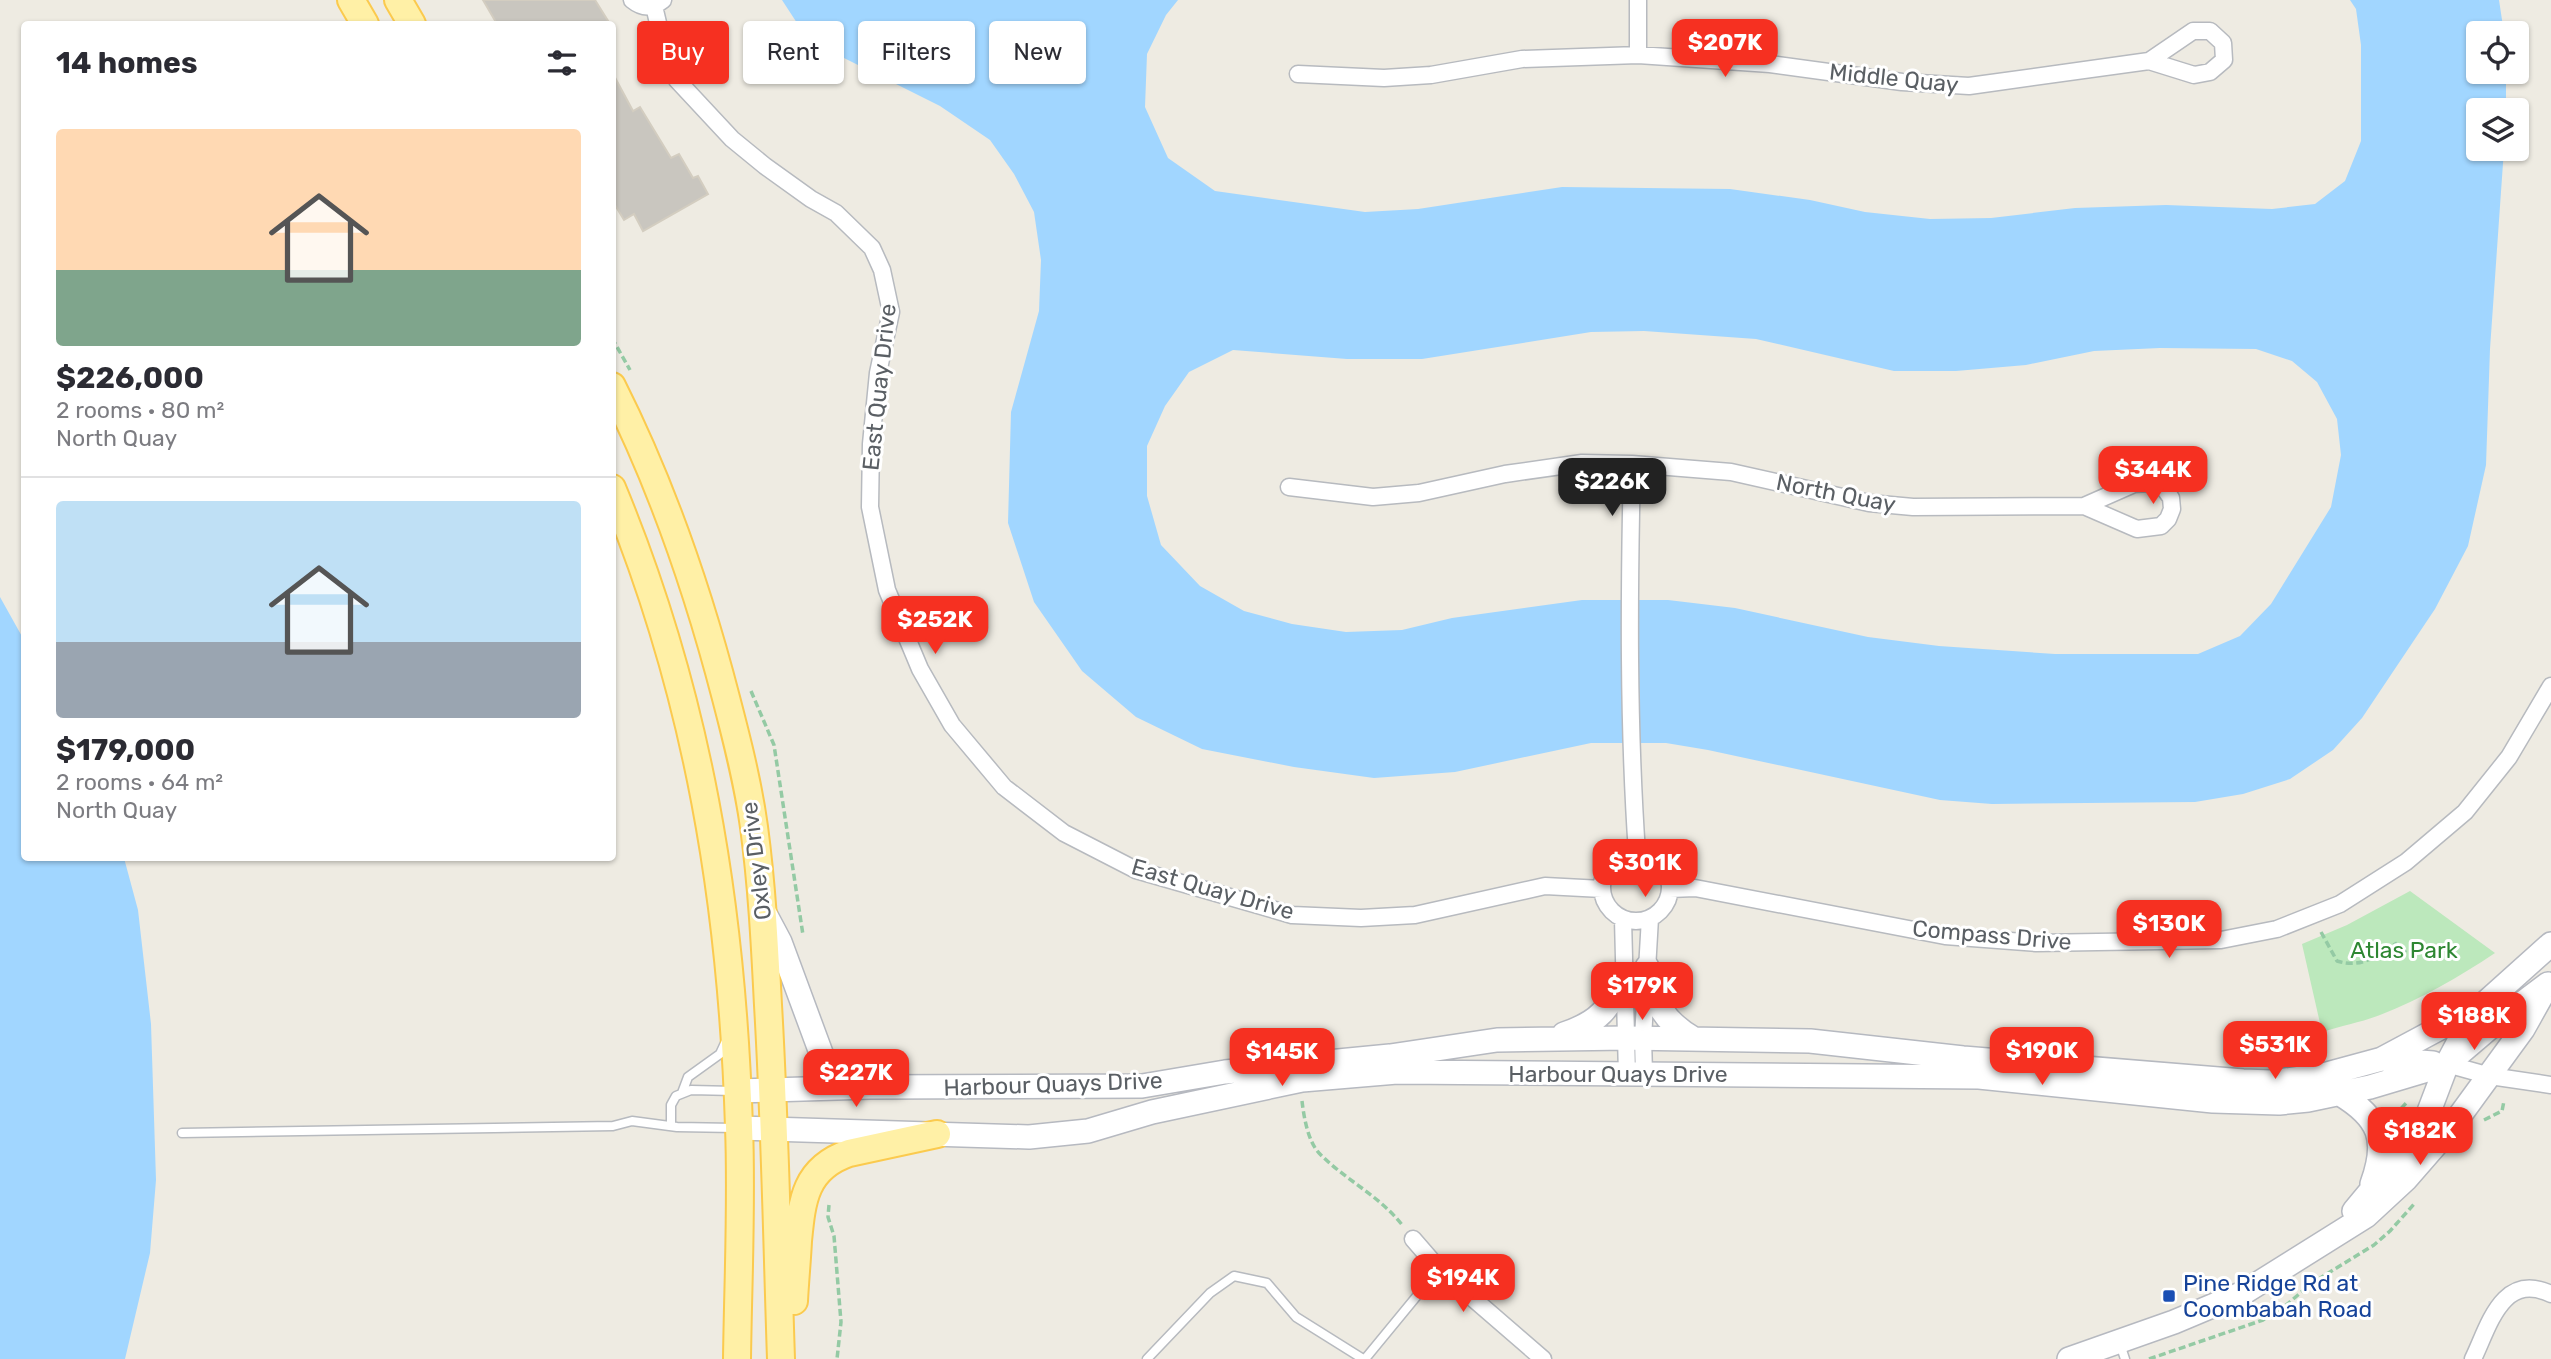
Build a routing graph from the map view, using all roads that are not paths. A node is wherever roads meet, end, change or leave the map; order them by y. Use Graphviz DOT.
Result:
graph roads {
  1 [pos="351,0"];
  2 [pos="398,0"];
  3 [pos="632,0"];
  4 [pos="1638,0"];
  5 [pos="658,3"];
  6 [pos="363,21"];
  7 [pos="410,21"];
  8 [pos="1638,55"];
  9 [pos="2149,61"];
  10 [pos="1298,74"];
  11 [pos="616,395"];
  12 [pos="1632,464"];
  13 [pos="1289,487"];
  14 [pos="616,498"];
  15 [pos="2084,506"];
  16 [pos="2551,686"];
  17 [pos="1637,853"];
  18 [pos="1601,889"];
  19 [pos="1670,889"];
  20 [pos="763,910"];
  21 [pos="1650,918"];
  22 [pos="1623,919"];
  23 [pos="2551,944"];
  24 [pos="1647,967"];
  25 [pos="1625,977"];
  26 [pos="2549,982"];
  27 [pos="2474,1013"];
  28 [pos="733,1028"];
  29 [pos="1635,1038"];
  30 [pos="1548,1039"];
  31 [pos="1694,1039"];
  32 [pos="2382,1059"];
  33 [pos="2447,1064"];
  34 [pos="1636,1074"];
  35 [pos="2490,1076"];
  36 [pos="2551,1085"];
  37 [pos="870,1087"];
  38 [pos="773,1090"];
  39 [pos="737,1091"];
  40 [pos="682,1093"];
  41 [pos="2340,1094"];
  42 [pos="671,1126"];
  43 [pos="739,1128"];
  44 [pos="774,1129"];
  45 [pos="183,1133"];
  46 [pos="937,1134"];
  47 [pos="2368,1193"];
  48 [pos="2335,1235"];
  49 [pos="1413,1238"];
  50 [pos="1438,1269"];
  51 [pos="2551,1294"];
  52 [pos="2122,1350"];
  53 [pos="737,1359"];
  54 [pos="780,1359"];
  55 [pos="789,1359"];
  56 [pos="1147,1359"];
  57 [pos="1364,1359"];
  58 [pos="1543,1359"];
  59 [pos="2069,1359"];
  60 [pos="2473,1359"];
  1 -- 6 [label="main road"];
  2 -- 7 [label="main road"];
  3 -- 5 [label="street"];
  4 -- 8 [label="street"];
  5 -- 18 [label="street, East Quay Drive"];
  8 -- 9 [label="street, Middle Quay"];
  8 -- 10 [label="street, Middle Quay"];
  11 -- 20 [label="main road, Oxley Drive"];
  12 -- 13 [label="street, North Quay"];
  12 -- 15 [label="street, North Quay"];
  12 -- 17 [label="street"];
  14 -- 28 [label="main road, Oxley Drive"];
  15 -- 15 [label="street"];
  16 -- 19 [label="street, Compass Drive"];
  17 -- 18 [label="street"];
  17 -- 19 [label="street"];
  18 -- 22 [label="street"];
  19 -- 21 [label="street"];
  20 -- 37 [label="street"];
  20 -- 38 [label="main road, Oxley Drive"];
  21 -- 22 [label="street"];
  21 -- 24 [label="street"];
  22 -- 25 [label="street"];
  23 -- 27 [label="street"];
  24 -- 29 [label="street"];
  24 -- 31 [label="street"];
  25 -- 29 [label="street"];
  25 -- 30 [label="street"];
  26 -- 33 [label="street, Harbour Quays Drive"];
  26 -- 35 [label="street"];
  27 -- 32 [label="street"];
  27 -- 33 [label="street"];
  28 -- 39 [label="main road, Oxley Drive"];
  28 -- 40 [label="lane"];
  29 -- 30 [label="street, Harbour Quays Drive"];
  29 -- 31 [label="street, Harbour Quays Drive"];
  29 -- 34 [label="street"];
  30 -- 37 [label="street, Harbour Quays Drive"];
  31 -- 32 [label="street, Harbour Quays Drive"];
  32 -- 33 [label="street, Harbour Quays Drive"];
  33 -- 35 [label="street"];
  33 -- 41 [label="street, Harbour Quays Drive"];
  33 -- 47 [label="street"];
  34 -- 41 [label="street, Harbour Quays Drive"];
  34 -- 46 [label="street, Harbour Quays Drive"];
  35 -- 36 [label="street"];
  35 -- 48 [label="street"];
  37 -- 38 [label="street, Harbour Quays Drive"];
  38 -- 39 [label="street, Harbour Quays Drive"];
  38 -- 44 [label="main road, Oxley Drive"];
  39 -- 40 [label="lane, Harbour Quays Drive"];
  39 -- 43 [label="main road, Oxley Drive"];
  40 -- 42 [label="lane"];
  41 -- 47 [label="street"];
  42 -- 43 [label="lane, Harbour Quays Drive"];
  42 -- 45 [label="lane, Harbour Quays Drive"];
  43 -- 44 [label="street, Harbour Quays Drive"];
  43 -- 53 [label="main road, Oxley Drive"];
  44 -- 46 [label="street, Harbour Quays Drive"];
  44 -- 54 [label="main road, Oxley Drive"];
  46 -- 55 [label="main road"];
  47 -- 48 [label="street"];
  48 -- 52 [label="street"];
  49 -- 50 [label="street"];
  50 -- 57 [label="lane"];
  50 -- 58 [label="street"];
  51 -- 60 [label="street"];
  52 -- 59 [label="street"];
  56 -- 57 [label="lane"];
}
